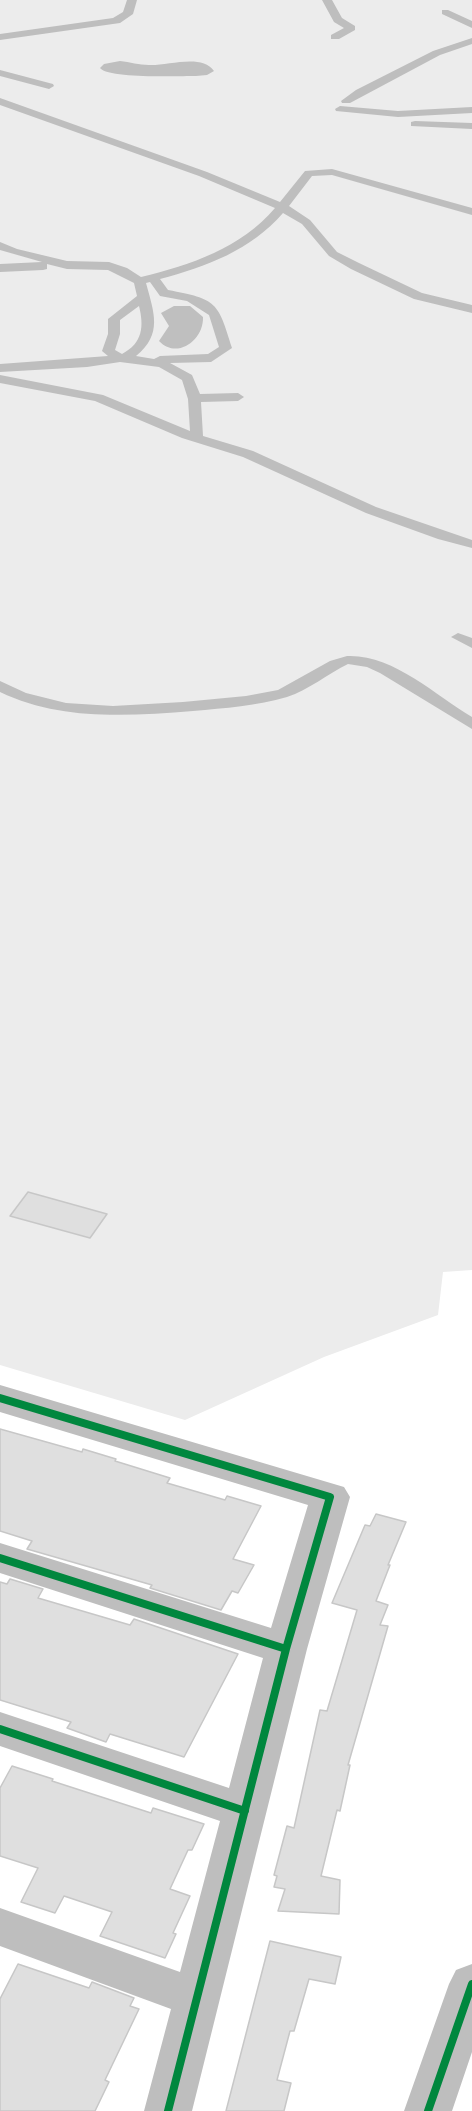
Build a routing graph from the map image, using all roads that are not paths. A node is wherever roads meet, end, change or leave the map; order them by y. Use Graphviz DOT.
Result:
graph roads {
  1 [pos="132,0"];
  2 [pos="327,0"];
  3 [pos="445,12"];
  4 [pos="472,25"];
  5 [pos="0,37"];
  6 [pos="335,37"];
  7 [pos="472,41"];
  8 [pos="4,74"];
  9 [pos="0,85"];
  10 [pos="49,86"];
  11 [pos="0,101"];
  12 [pos="472,110"];
  13 [pos="377,121"];
  14 [pos="472,126"];
  15 [pos="282,207"];
  16 [pos="472,212"];
  17 [pos="0,246"];
  18 [pos="67,265"];
  19 [pos="0,268"];
  20 [pos="153,278"];
  21 [pos="139,281"];
  22 [pos="143,297"];
  23 [pos="472,309"];
  24 [pos="120,358"];
  25 [pos="146,361"];
  26 [pos="0,368"];
  27 [pos="0,379"];
  28 [pos="238,397"];
  29 [pos="194,398"];
  30 [pos="196,437"];
  31 [pos="472,544"];
  32 [pos="458,637"];
  33 [pos="472,644"];
  34 [pos="0,686"];
  35 [pos="472,724"];
  36 [pos="0,1398"];
  37 [pos="0,1558"];
  38 [pos="286,1649"];
  39 [pos="0,1729"];
  40 [pos="245,1811"];
  41 [pos="0,1927"];
  42 [pos="472,1984"];
  43 [pos="198,1998"];
  44 [pos="168,2111"];
  45 [pos="428,2111"];
  1 -- 5 [label="lane"];
  2 -- 6 [label="lane"];
  3 -- 4 [label="lane"];
  7 -- 12 [label="lane"];
  8 -- 9 [label="lane"];
  8 -- 10 [label="lane"];
  11 -- 15 [label="lane"];
  13 -- 14 [label="lane"];
  15 -- 16 [label="lane"];
  15 -- 20 [label="lane"];
  15 -- 23 [label="lane"];
  17 -- 18 [label="lane"];
  18 -- 19 [label="lane"];
  18 -- 21 [label="lane"];
  20 -- 21 [label="lane"];
  20 -- 25 [label="lane"];
  21 -- 22 [label="lane"];
  22 -- 24 [label="lane"];
  22 -- 24 [label="lane"];
  24 -- 25 [label="lane"];
  24 -- 26 [label="lane"];
  25 -- 29 [label="lane"];
  27 -- 30 [label="lane"];
  28 -- 29 [label="lane"];
  29 -- 30 [label="lane"];
  30 -- 31 [label="lane"];
  32 -- 33 [label="lane"];
  34 -- 35 [label="lane"];
  36 -- 38 [label="street"];
  37 -- 38 [label="street"];
  38 -- 40 [label="street"];
  39 -- 40 [label="street"];
  40 -- 43 [label="street"];
  41 -- 43 [label="street"];
  42 -- 45 [label="street"];
  43 -- 44 [label="street"];
}
